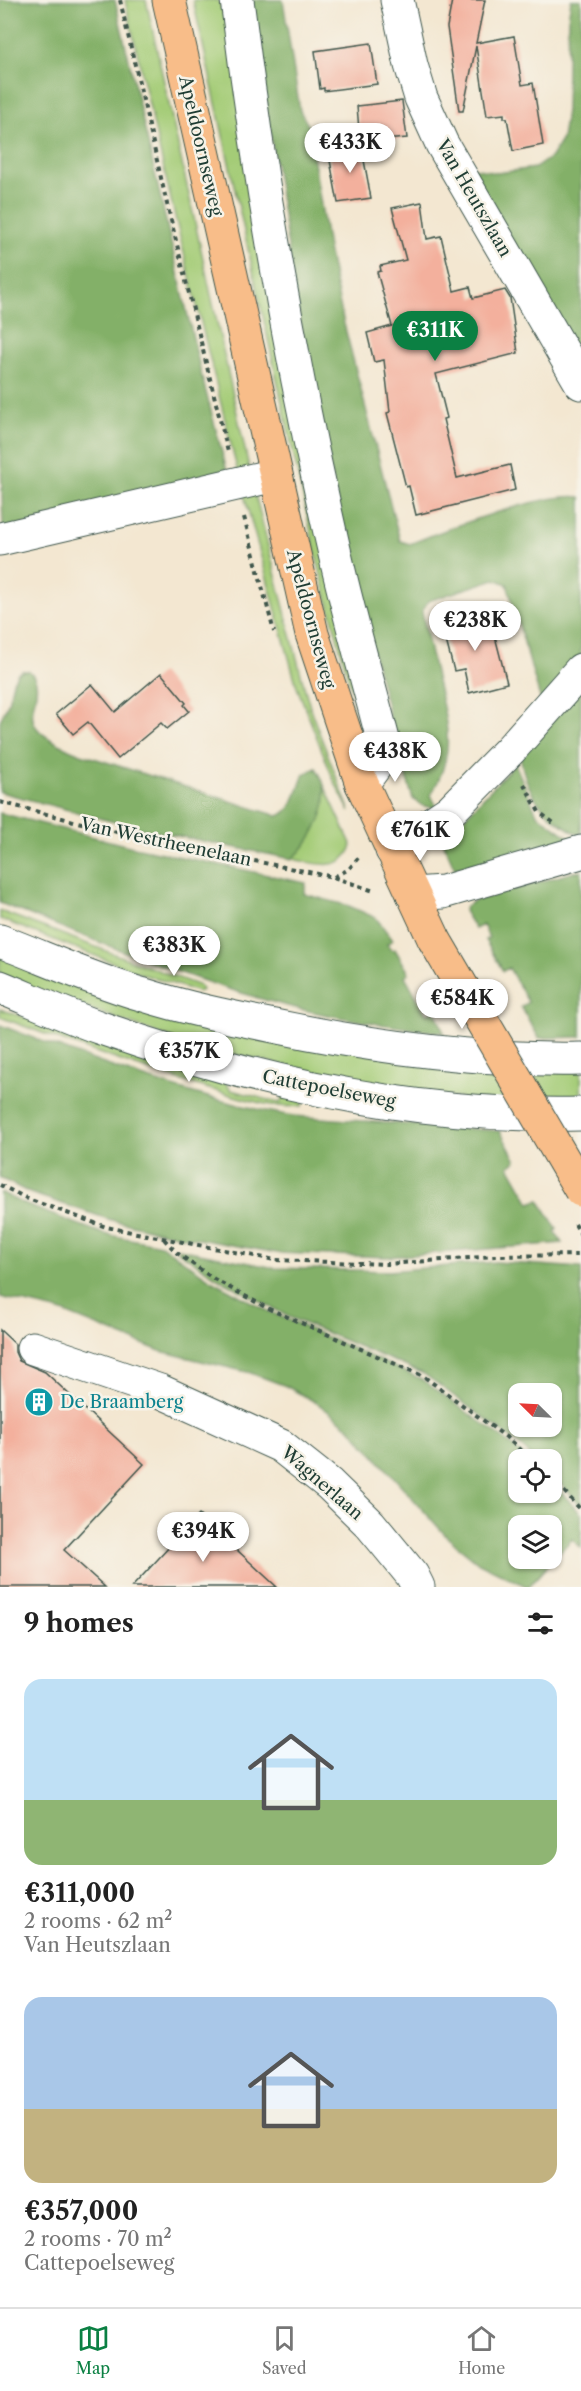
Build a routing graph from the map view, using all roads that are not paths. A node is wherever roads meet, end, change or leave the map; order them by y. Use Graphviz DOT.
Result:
graph roads {
  1 [pos="169,0"];
  2 [pos="237,0"];
  3 [pos="397,0"];
  4 [pos="581,383"];
  5 [pos="275,475"];
  6 [pos="0,539"];
  7 [pos="581,670"];
  8 [pos="362,784"];
  9 [pos="573,841"];
  10 [pos="377,850"];
  11 [pos="413,894"];
  12 [pos="0,942"];
  13 [pos="0,987"];
  14 [pos="510,1059"];
  15 [pos="581,1059"];
  16 [pos="528,1113"];
  17 [pos="581,1113"];
  18 [pos="581,1190"];
  19 [pos="33,1348"];
  20 [pos="417,1587"];
  1 -- 5 [label="main road, Apeldoornseweg"];
  2 -- 8 [label="street"];
  3 -- 4 [label="street, Van Heutszlaan"];
  5 -- 6 [label="street"];
  5 -- 8 [label="main road, Apeldoornseweg"];
  7 -- 10 [label="street"];
  8 -- 10 [label="main road, Apeldoornseweg"];
  9 -- 11 [label="street"];
  10 -- 11 [label="main road, Apeldoornseweg"];
  11 -- 18 [label="main road, Apeldoornseweg, bridge"];
  12 -- 14 [label="street"];
  13 -- 16 [label="street, Cattepoelseweg"];
  14 -- 15 [label="street"];
  14 -- 16 [label="street"];
  16 -- 17 [label="street, Cattepoelseweg"];
  19 -- 20 [label="street, Wagnerlaan"];
}
